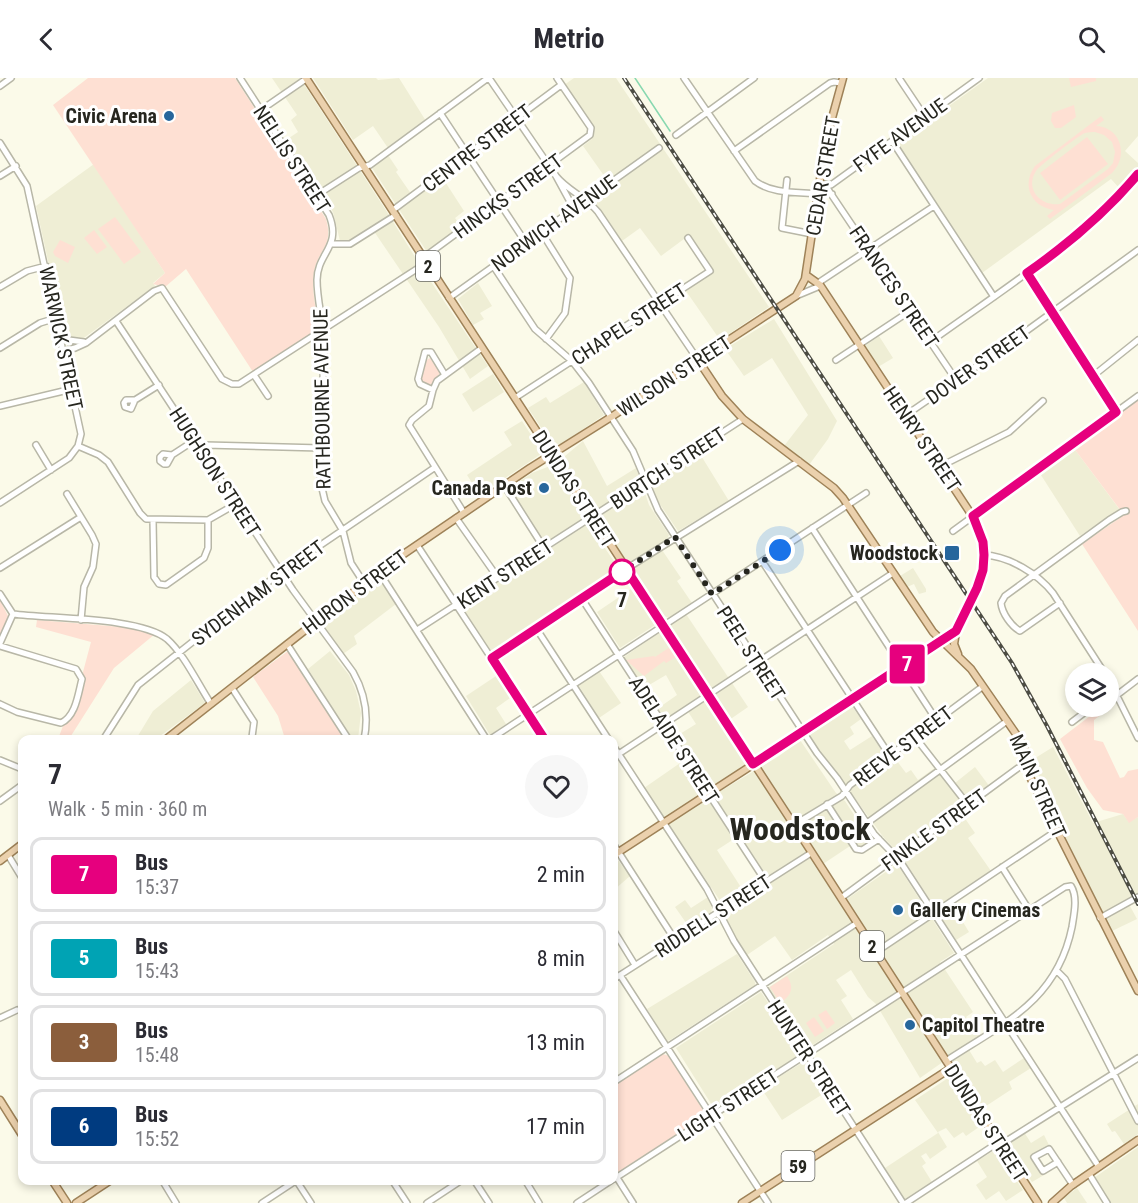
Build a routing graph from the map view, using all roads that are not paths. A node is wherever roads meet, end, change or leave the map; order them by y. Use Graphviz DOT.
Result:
graph roads {
  1 [pos="10,78"];
  2 [pos="240,78"];
  3 [pos="488,78"];
  4 [pos="557,78"];
  5 [pos="684,78"];
  6 [pos="754,78"];
  7 [pos="899,78"];
  8 [pos="979,78"];
  9 [pos="306,79"];
  10 [pos="842,81"];
  11 [pos="561,85"];
  12 [pos="0,86"];
  13 [pos="261,110"];
  14 [pos="708,111"];
  15 [pos="440,113"];
  16 [pos="517,117"];
  17 [pos="925,117"];
  18 [pos="676,135"];
  19 [pos="892,141"];
  20 [pos="0,143"];
  21 [pos="658,148"];
  22 [pos="734,151"];
  23 [pos="468,154"];
  24 [pos="16,166"];
  25 [pos="363,166"];
  26 [pos="549,166"];
  27 [pos="1138,174"];
  28 [pos="0,176"];
  29 [pos="556,176"];
  30 [pos="787,180"];
  31 [pos="822,184"];
  32 [pos="786,191"];
  33 [pos="832,194"];
  34 [pos="317,195"];
  35 [pos="817,197"];
  36 [pos="587,199"];
  37 [pos="499,203"];
  38 [pos="934,206"];
  39 [pos="574,209"];
  40 [pos="394,213"];
  41 [pos="542,232"];
  42 [pos="812,234"];
  43 [pos="688,238"];
  44 [pos="332,243"];
  45 [pos="526,243"];
  46 [pos="868,249"];
  47 [pos="1138,250"];
  48 [pos="424,260"];
  49 [pos="46,266"];
  50 [pos="494,267"];
  51 [pos="1027,273"];
  52 [pos="806,275"];
  53 [pos="819,284"];
  54 [pos="0,287"];
  55 [pos="796,296"];
  56 [pos="994,297"];
  57 [pos="449,298"];
  58 [pos="660,303"];
  59 [pos="910,312"];
  60 [pos="1052,313"];
  61 [pos="56,318"];
  62 [pos="116,321"];
  63 [pos="59,328"];
  64 [pos="323,331"];
  65 [pos="546,339"];
  66 [pos="89,340"];
  67 [pos="1138,340"];
  68 [pos="930,342"];
  69 [pos="860,344"];
  70 [pos="0,348"];
  71 [pos="482,348"];
  72 [pos="63,351"];
  73 [pos="698,360"];
  74 [pos="836,360"];
  75 [pos="572,361"];
  76 [pos="255,375"];
  77 [pos="445,375"];
  78 [pos="1093,376"];
  79 [pos="956,380"];
  80 [pos="159,385"];
  81 [pos="72,389"];
  82 [pos="433,390"];
  83 [pos="268,396"];
  84 [pos="1138,396"];
  85 [pos="515,398"];
  86 [pos="135,400"];
  87 [pos="1043,401"];
  88 [pos="1,404"];
  89 [pos="1116,412"];
  90 [pos="906,415"];
  91 [pos="611,417"];
  92 [pos="743,419"];
  93 [pos="195,440"];
  94 [pos="36,445"];
  95 [pos="78,446"];
  96 [pos="200,447"];
  97 [pos="321,448"];
  98 [pos="552,454"];
  99 [pos="172,455"];
  100 [pos="799,461"];
  101 [pos="941,466"];
  102 [pos="434,468"];
  103 [pos="51,470"];
  104 [pos="647,482"];
  105 [pos="504,485"];
  106 [pos="866,493"];
  107 [pos="67,494"];
  108 [pos="0,502"];
  109 [pos="236,504"];
  110 [pos="848,504"];
  111 [pos="1126,511"];
  112 [pos="464,513"];
  113 [pos="973,516"];
  114 [pos="81,517"];
  115 [pos="456,518"];
  116 [pos="592,518"];
  117 [pos="153,520"];
  118 [pos="208,520"];
  119 [pos="812,528"];
  120 [pos="343,531"];
  121 [pos="953,531"];
  122 [pos="675,537"];
  123 [pos="417,545"];
  124 [pos="544,548"];
  125 [pos="984,555"];
  126 [pos="762,561"];
  127 [pos="0,568"];
  128 [pos="626,569"];
  129 [pos="281,572"];
  130 [pos="379,572"];
  131 [pos="893,573"];
  132 [pos="1034,576"];
  133 [pos="498,578"];
  134 [pos="364,583"];
  135 [pos="0,594"];
  136 [pos="712,594"];
  137 [pos="857,597"];
  138 [pos="1060,603"];
  139 [pos="457,604"];
  140 [pos="13,614"];
  141 [pos="81,620"];
  142 [pos="315,622"];
  143 [pos="663,626"];
  144 [pos="536,628"];
  145 [pos="417,630"];
  146 [pos="806,630"];
  147 [pos="956,631"];
  148 [pos="942,642"];
  149 [pos="0,644"];
  150 [pos="287,644"];
  151 [pos="179,653"];
  152 [pos="618,655"];
  153 [pos="959,656"];
  154 [pos="492,658"];
  155 [pos="757,662"];
  156 [pos="1098,663"];
  157 [pos="903,667"];
  158 [pos="1138,680"];
  159 [pos="573,685"];
  160 [pos="982,687"];
  161 [pos="232,688"];
  162 [pos="1119,692"];
  163 [pos="708,695"];
  164 [pos="1119,697"];
  165 [pos="853,699"];
  166 [pos="0,704"];
  167 [pos="211,704"];
  168 [pos="528,714"];
  169 [pos="1079,717"];
  170 [pos="937,721"];
  171 [pos="1007,721"];
  172 [pos="1072,722"];
  173 [pos="663,724"];
  174 [pos="802,732"];
  175 [pos="106,735"];
  176 [pos="171,735"];
  177 [pos="252,735"];
  178 [pos="346,735"];
  179 [pos="364,735"];
  180 [pos="485,735"];
  181 [pos="496,735"];
  182 [pos="542,735"];
  183 [pos="606,735"];
  184 [pos="915,737"];
  185 [pos="1138,738"];
  186 [pos="618,754"];
  187 [pos="890,756"];
  188 [pos="618,758"];
  189 [pos="0,760"];
  190 [pos="753,764"];
  191 [pos="1027,765"];
  192 [pos="18,767"];
  193 [pos="941,770"];
  194 [pos="18,788"];
  195 [pos="846,792"];
  196 [pos="708,794"];
  197 [pos="0,801"];
  198 [pos="827,804"];
  199 [pos="968,805"];
  200 [pos="663,823"];
  201 [pos="867,823"];
  202 [pos="794,825"];
  203 [pos="1056,831"];
  204 [pos="879,839"];
  205 [pos="18,847"];
  206 [pos="618,853"];
  207 [pos="812,853"];
  208 [pos="8,855"];
  209 [pos="897,856"];
  210 [pos="618,857"];
  211 [pos="0,861"];
  212 [pos="1002,867"];
  213 [pos="18,871"];
  214 [pos="766,882"];
  215 [pos="1138,897"];
  216 [pos="841,898"];
  217 [pos="1029,910"];
  218 [pos="718,912"];
  219 [pos="935,913"];
  220 [pos="1100,918"];
  221 [pos="857,923"];
  222 [pos="618,937"];
  223 [pos="675,940"];
  224 [pos="876,952"];
  225 [pos="962,954"];
  226 [pos="635,965"];
  227 [pos="1057,971"];
  228 [pos="620,975"];
  229 [pos="762,985"];
  230 [pos="1138,991"];
  231 [pos="902,992"];
  232 [pos="17,1010"];
  233 [pos="0,1018"];
  234 [pos="1005,1022"];
  235 [pos="668,1047"];
  236 [pos="807,1054"];
  237 [pos="1138,1058"];
  238 [pos="946,1061"];
  239 [pos="951,1068"];
  240 [pos="1114,1073"];
  241 [pos="618,1079"];
  242 [pos="0,1100"];
  243 [pos="1060,1107"];
  244 [pos="712,1116"];
  245 [pos="1138,1121"];
  246 [pos="18,1129"];
  247 [pos="855,1130"];
  248 [pos="1138,1140"];
  249 [pos="1000,1144"];
  250 [pos="1058,1162"];
  251 [pos="1099,1167"];
  252 [pos="1089,1174"];
  253 [pos="618,1175"];
  254 [pos="618,1183"];
  255 [pos="55,1185"];
  256 [pos="103,1185"];
  257 [pos="165,1185"];
  258 [pos="291,1185"];
  259 [pos="299,1185"];
  260 [pos="395,1185"];
  261 [pos="454,1185"];
  262 [pos="477,1185"];
  263 [pos="528,1185"];
  264 [pos="604,1185"];
  265 [pos="1073,1185"];
  266 [pos="760,1191"];
  267 [pos="439,1195"];
  268 [pos="67,1203"];
  269 [pos="76,1203"];
  270 [pos="177,1203"];
  271 [pos="262,1203"];
  272 [pos="310,1203"];
  273 [pos="406,1203"];
  274 [pos="427,1203"];
  275 [pos="444,1203"];
  276 [pos="489,1203"];
  277 [pos="539,1203"];
  278 [pos="577,1203"];
  279 [pos="633,1203"];
  280 [pos="742,1203"];
  281 [pos="768,1203"];
  282 [pos="904,1203"];
  283 [pos="1038,1203"];
  284 [pos="1052,1203"];
  285 [pos="1107,1203"];
  1 -- 12 [label="street"];
  2 -- 13 [label="street, NELLIS STREET"];
  3 -- 15 [label="street"];
  3 -- 16 [label="street"];
  4 -- 11 [label="street"];
  5 -- 14 [label="street"];
  6 -- 14 [label="street"];
  7 -- 17 [label="street"];
  8 -- 17 [label="street, FYFE AVENUE"];
  9 -- 13 [label="street"];
  9 -- 25 [label="main road, DUNDAS STREET / 2"];
  10 -- 22 [label="street"];
  10 -- 31 [label="main road, CEDAR STREET"];
  11 -- 16 [label="street, CENTRE STREET"];
  11 -- 26 [label="street, HINCKS STREET"];
  13 -- 34 [label="street, NELLIS STREET"];
  14 -- 18 [label="street"];
  14 -- 22 [label="street"];
  15 -- 23 [label="street"];
  15 -- 25 [label="street"];
  16 -- 23 [label="street, CENTRE STREET"];
  16 -- 26 [label="street"];
  17 -- 19 [label="street, FYFE AVENUE"];
  19 -- 31 [label="street, FYFE AVENUE"];
  19 -- 38 [label="street"];
  20 -- 24 [label="street, WARWICK STREET"];
  21 -- 36 [label="street, NORWICH AVENUE"];
  22 -- 32 [label="street"];
  23 -- 37 [label="street"];
  23 -- 40 [label="street, CENTRE STREET"];
  24 -- 28 [label="street"];
  24 -- 49 [label="street, WARWICK STREET"];
  25 -- 34 [label="street"];
  25 -- 40 [label="main road, DUNDAS STREET / 2"];
  26 -- 29 [label="street"];
  26 -- 37 [label="street, HINCKS STREET"];
  27 -- 51 [label="street"];
  29 -- 36 [label="street"];
  29 -- 39 [label="street"];
  30 -- 32 [label="street"];
  31 -- 33 [label="street, FRANCES STREET"];
  31 -- 35 [label="main road, CEDAR STREET"];
  32 -- 35 [label="street"];
  32 -- 42 [label="street"];
  33 -- 35 [label="street"];
  33 -- 46 [label="street, FRANCES STREET"];
  34 -- 44 [label="street, NELLIS STREET"];
  35 -- 42 [label="main road, CEDAR STREET"];
  36 -- 39 [label="street, NORWICH AVENUE"];
  36 -- 58 [label="street"];
  37 -- 45 [label="street"];
  37 -- 48 [label="street, HINCKS STREET"];
  38 -- 46 [label="street, WILSON STREET"];
  38 -- 56 [label="street"];
  39 -- 41 [label="street, NORWICH AVENUE"];
  40 -- 44 [label="street, CENTRE STREET"];
  40 -- 48 [label="main road, DUNDAS STREET / 2"];
  41 -- 45 [label="street, NORWICH AVENUE"];
  41 -- 65 [label="street"];
  42 -- 52 [label="main road, CEDAR STREET"];
  43 -- 58 [label="street, CHAPEL STREET"];
  44 -- 64 [label="street, RATHBOURNE AVENUE"];
  45 -- 50 [label="street, NORWICH AVENUE"];
  46 -- 53 [label="street, WILSON STREET"];
  46 -- 59 [label="street, FRANCES STREET"];
  47 -- 60 [label="street, DOVER STREET"];
  48 -- 57 [label="main road, DUNDAS STREET / 2"];
  48 -- 64 [label="street, HINCKS STREET"];
  49 -- 54 [label="street"];
  49 -- 61 [label="street, WARWICK STREET"];
  50 -- 57 [label="street, NORWICH AVENUE"];
  50 -- 65 [label="street, PEEL STREET"];
  51 -- 56 [label="street"];
  51 -- 60 [label="street"];
  52 -- 53 [label="main road, HENRY STREET"];
  52 -- 55 [label="main road"];
  53 -- 55 [label="street, WILSON STREET"];
  53 -- 69 [label="main road, HENRY STREET"];
  55 -- 73 [label="main road, WILSON STREET"];
  56 -- 68 [label="street"];
  57 -- 71 [label="main road, DUNDAS STREET / 2"];
  58 -- 73 [label="street"];
  58 -- 75 [label="street, CHAPEL STREET"];
  59 -- 68 [label="street, FRANCES STREET"];
  59 -- 69 [label="street"];
  60 -- 78 [label="street"];
  60 -- 79 [label="street, DOVER STREET"];
  61 -- 63 [label="street, WARWICK STREET"];
  61 -- 70 [label="street"];
  62 -- 66 [label="street"];
  62 -- 76 [label="street, HINCKS STREET"];
  62 -- 80 [label="street, HUGHSON STREET"];
  63 -- 66 [label="street"];
  63 -- 72 [label="street, WARWICK STREET"];
  64 -- 76 [label="street, HINCKS STREET"];
  64 -- 97 [label="street, RATHBOURNE AVENUE"];
  65 -- 75 [label="street, PEEL STREET"];
  66 -- 72 [label="street"];
  67 -- 78 [label="street"];
  68 -- 79 [label="street, FRANCES STREET"];
  69 -- 74 [label="street"];
  69 -- 90 [label="main road, HENRY STREET"];
  71 -- 77 [label="street"];
  71 -- 85 [label="main road, DUNDAS STREET / 2"];
  72 -- 81 [label="street, WARWICK STREET"];
  73 -- 91 [label="main road, WILSON STREET"];
  73 -- 92 [label="main road, MAIN STREET"];
  75 -- 85 [label="street, CHAPEL STREET"];
  75 -- 91 [label="street, PEEL STREET"];
  76 -- 83 [label="street"];
  77 -- 82 [label="street"];
  77 -- 82 [label="street"];
  78 -- 89 [label="street"];
  79 -- 90 [label="street, DOVER STREET"];
  80 -- 86 [label="street"];
  80 -- 93 [label="street, HUGHSON STREET"];
  81 -- 88 [label="street"];
  81 -- 95 [label="street, WARWICK STREET"];
  82 -- 102 [label="street"];
  84 -- 89 [label="street"];
  85 -- 98 [label="main road, DUNDAS STREET / 2"];
  87 -- 101 [label="street"];
  89 -- 113 [label="street"];
  90 -- 101 [label="main road, HENRY STREET"];
  91 -- 98 [label="main road, WILSON STREET"];
  91 -- 104 [label="street, PEEL STREET"];
  92 -- 100 [label="main road, MAIN STREET"];
  92 -- 104 [label="street, BURTCH STREET"];
  93 -- 96 [label="street, HUGHSON STREET"];
  93 -- 99 [label="street"];
  94 -- 103 [label="street"];
  95 -- 103 [label="street"];
  95 -- 117 [label="street"];
  96 -- 97 [label="street"];
  96 -- 109 [label="street, HUGHSON STREET"];
  97 -- 120 [label="street, RATHBOURNE AVENUE"];
  98 -- 105 [label="main road, HURON STREET"];
  98 -- 116 [label="main road, DUNDAS STREET / 2"];
  100 -- 110 [label="main road, MAIN STREET"];
  100 -- 122 [label="street"];
  101 -- 113 [label="main road, HENRY STREET"];
  102 -- 112 [label="street"];
  102 -- 120 [label="street, SYDENHAM STREET"];
  103 -- 108 [label="street"];
  104 -- 116 [label="street, BURTCH STREET"];
  104 -- 122 [label="street, PEEL STREET"];
  105 -- 112 [label="main road, HURON STREET"];
  105 -- 124 [label="street"];
  106 -- 110 [label="street"];
  107 -- 114 [label="street"];
  109 -- 118 [label="street"];
  109 -- 129 [label="street, HUGHSON STREET"];
  110 -- 119 [label="street"];
  110 -- 131 [label="main road, MAIN STREET"];
  111 -- 132 [label="street"];
  112 -- 115 [label="main road, HURON STREET"];
  113 -- 121 [label="street"];
  113 -- 125 [label="main road, HENRY STREET"];
  114 -- 127 [label="street"];
  114 -- 141 [label="street"];
  115 -- 123 [label="main road, HURON STREET"];
  115 -- 133 [label="street"];
  116 -- 124 [label="street, KENT STREET"];
  116 -- 128 [label="main road, DUNDAS STREET / 2"];
  117 -- 118 [label="street"];
  117 -- 118 [label="street"];
  119 -- 126 [label="street"];
  119 -- 137 [label="street"];
  120 -- 129 [label="street, SYDENHAM STREET"];
  120 -- 134 [label="street, RATHBOURNE AVENUE"];
  122 -- 128 [label="street"];
  122 -- 136 [label="street, PEEL STREET"];
  123 -- 130 [label="main road, HURON STREET"];
  123 -- 139 [label="street"];
  124 -- 133 [label="street, KENT STREET"];
  125 -- 132 [label="street"];
  125 -- 147 [label="main road, bridge"];
  126 -- 136 [label="street"];
  126 -- 146 [label="street"];
  128 -- 143 [label="main road, DUNDAS STREET / 2"];
  129 -- 142 [label="street, HUGHSON STREET"];
  129 -- 151 [label="street, SYDENHAM STREET"];
  130 -- 134 [label="main road, HURON STREET"];
  130 -- 145 [label="street"];
  131 -- 137 [label="street"];
  131 -- 148 [label="main road, MAIN STREET"];
  132 -- 138 [label="street"];
  132 -- 138 [label="street"];
  133 -- 139 [label="street, KENT STREET"];
  134 -- 142 [label="main road, HURON STREET"];
  135 -- 140 [label="street"];
  136 -- 143 [label="street"];
  136 -- 155 [label="street, PEEL STREET"];
  137 -- 146 [label="street"];
  137 -- 157 [label="street"];
  138 -- 156 [label="street"];
  139 -- 145 [label="street, KENT STREET"];
  139 -- 154 [label="street"];
  140 -- 141 [label="street"];
  140 -- 149 [label="street"];
  141 -- 151 [label="street"];
  142 -- 150 [label="main road, HURON STREET"];
  142 -- 179 [label="street, HUGHSON STREET"];
  143 -- 152 [label="street"];
  143 -- 163 [label="main road, DUNDAS STREET / 2"];
  144 -- 152 [label="street, ADELAIDE STREET"];
  144 -- 154 [label="street"];
  144 -- 159 [label="street"];
  145 -- 180 [label="street"];
  146 -- 155 [label="street"];
  146 -- 165 [label="street"];
  147 -- 148 [label="main road"];
  147 -- 153 [label="main road"];
  148 -- 153 [label="main road, MAIN STREET"];
  148 -- 157 [label="main road"];
  149 -- 166 [label="street"];
  150 -- 161 [label="main road, HURON STREET"];
  150 -- 178 [label="street"];
  151 -- 167 [label="street"];
  151 -- 175 [label="street, SYDENHAM STREET"];
  152 -- 159 [label="street"];
  152 -- 173 [label="street, ADELAIDE STREET"];
  153 -- 160 [label="main road, MAIN STREET"];
  154 -- 168 [label="street"];
  155 -- 163 [label="street"];
  155 -- 174 [label="street, PEEL STREET"];
  157 -- 165 [label="main road"];
  157 -- 170 [label="street"];
  158 -- 162 [label="street"];
  159 -- 168 [label="street"];
  159 -- 183 [label="street"];
  160 -- 170 [label="street, REEVE STREET"];
  160 -- 171 [label="main road, MAIN STREET"];
  161 -- 167 [label="main road, HURON STREET"];
  161 -- 177 [label="street"];
  163 -- 173 [label="street"];
  163 -- 190 [label="main road, DUNDAS STREET / 2"];
  164 -- 185 [label="street"];
  165 -- 174 [label="main road"];
  165 -- 187 [label="street"];
  167 -- 176 [label="main road, HURON STREET"];
  168 -- 181 [label="street"];
  168 -- 182 [label="street"];
  169 -- 172 [label="street"];
  170 -- 184 [label="street, REEVE STREET"];
  171 -- 191 [label="main road, MAIN STREET"];
  171 -- 193 [label="street"];
  173 -- 186 [label="street"];
  173 -- 196 [label="street, ADELAIDE STREET"];
  174 -- 190 [label="main road"];
  174 -- 195 [label="street, PEEL STREET"];
  184 -- 187 [label="street, REEVE STREET"];
  184 -- 193 [label="street"];
  187 -- 195 [label="street, REEVE STREET"];
  188 -- 200 [label="street, HUNTER STREET"];
  189 -- 192 [label="street"];
  190 -- 196 [label="main road"];
  190 -- 202 [label="main road, DUNDAS STREET / 2"];
  191 -- 199 [label="street, FINKLE STREET"];
  191 -- 203 [label="main road, MAIN STREET"];
  193 -- 199 [label="street"];
  193 -- 201 [label="street"];
  194 -- 197 [label="street"];
  195 -- 198 [label="street, REEVE STREET"];
  195 -- 201 [label="street, PEEL STREET"];
  196 -- 200 [label="main road"];
  196 -- 214 [label="street, ADELAIDE STREET"];
  198 -- 202 [label="street, REEVE STREET"];
  198 -- 204 [label="street"];
  199 -- 209 [label="street, FINKLE STREET"];
  200 -- 206 [label="main road"];
  200 -- 218 [label="street, HUNTER STREET"];
  201 -- 204 [label="street, PEEL STREET"];
  202 -- 207 [label="main road, DUNDAS STREET / 2"];
  203 -- 212 [label="street"];
  203 -- 220 [label="main road, MAIN STREET"];
  204 -- 209 [label="street, PEEL STREET"];
  205 -- 208 [label="main road"];
  207 -- 214 [label="street, RIDDELL STREET"];
  207 -- 216 [label="main road, DUNDAS STREET / 2"];
  208 -- 211 [label="main road"];
  208 -- 213 [label="street"];
  209 -- 216 [label="street, FINKLE STREET"];
  209 -- 219 [label="street, PEEL STREET"];
  210 -- 223 [label="street"];
  212 -- 217 [label="street"];
  212 -- 219 [label="street"];
  214 -- 218 [label="street, RIDDELL STREET"];
  215 -- 220 [label="street"];
  216 -- 221 [label="main road, DUNDAS STREET / 2"];
  217 -- 225 [label="street, LIGHT STREET"];
  217 -- 227 [label="street, LIGHT STREET"];
  218 -- 223 [label="street, RIDDELL STREET"];
  218 -- 229 [label="street, HUNTER STREET"];
  219 -- 224 [label="street"];
  219 -- 225 [label="street, PEEL STREET"];
  220 -- 230 [label="main road, MAIN STREET"];
  221 -- 224 [label="main road, DUNDAS STREET / 2"];
  221 -- 229 [label="street"];
  222 -- 226 [label="street"];
  223 -- 226 [label="street, RIDDELL STREET"];
  224 -- 231 [label="main road, DUNDAS STREET / 2"];
  225 -- 231 [label="street, LIGHT STREET"];
  225 -- 234 [label="street, PEEL STREET"];
  226 -- 228 [label="street, RIDDELL STREET"];
  227 -- 234 [label="street"];
  227 -- 240 [label="street"];
  228 -- 235 [label="street"];
  229 -- 235 [label="street"];
  229 -- 236 [label="street, HUNTER STREET"];
  231 -- 236 [label="street, LIGHT STREET"];
  231 -- 238 [label="main road, DUNDAS STREET / 2"];
  232 -- 233 [label="street"];
  234 -- 238 [label="street"];
  234 -- 243 [label="street, PEEL STREET"];
  235 -- 241 [label="street"];
  235 -- 244 [label="street"];
  236 -- 244 [label="street, LIGHT STREET"];
  236 -- 247 [label="street, HUNTER STREET"];
  237 -- 240 [label="street"];
  238 -- 239 [label="main road, DUNDAS STREET / 2"];
  239 -- 247 [label="main road, 59"];
  239 -- 249 [label="main road, DUNDAS STREET / 2"];
  240 -- 243 [label="street"];
  240 -- 245 [label="street"];
  242 -- 246 [label="main road"];
  243 -- 249 [label="street"];
  243 -- 251 [label="street, PEEL STREET"];
  244 -- 253 [label="street, LIGHT STREET"];
  244 -- 266 [label="street"];
  247 -- 266 [label="main road, 59"];
  247 -- 282 [label="street, HUNTER STREET"];
  248 -- 251 [label="main road"];
  249 -- 282 [label="street"];
  249 -- 283 [label="main road, DUNDAS STREET / 2"];
  250 -- 250 [label="street"];
  250 -- 265 [label="street"];
  251 -- 252 [label="main road"];
  252 -- 265 [label="main road"];
  252 -- 285 [label="street"];
  254 -- 279 [label="street"];
  255 -- 268 [label="main road"];
  256 -- 269 [label="main road"];
  257 -- 270 [label="street"];
  258 -- 271 [label="street"];
  259 -- 272 [label="street"];
  260 -- 273 [label="street"];
  261 -- 267 [label="street"];
  262 -- 276 [label="street"];
  263 -- 277 [label="street"];
  264 -- 278 [label="street, LIGHT STREET"];
  265 -- 284 [label="main road"];
  266 -- 280 [label="main road, 59"];
  266 -- 281 [label="street"];
  267 -- 274 [label="street"];
  267 -- 275 [label="street"];
}
